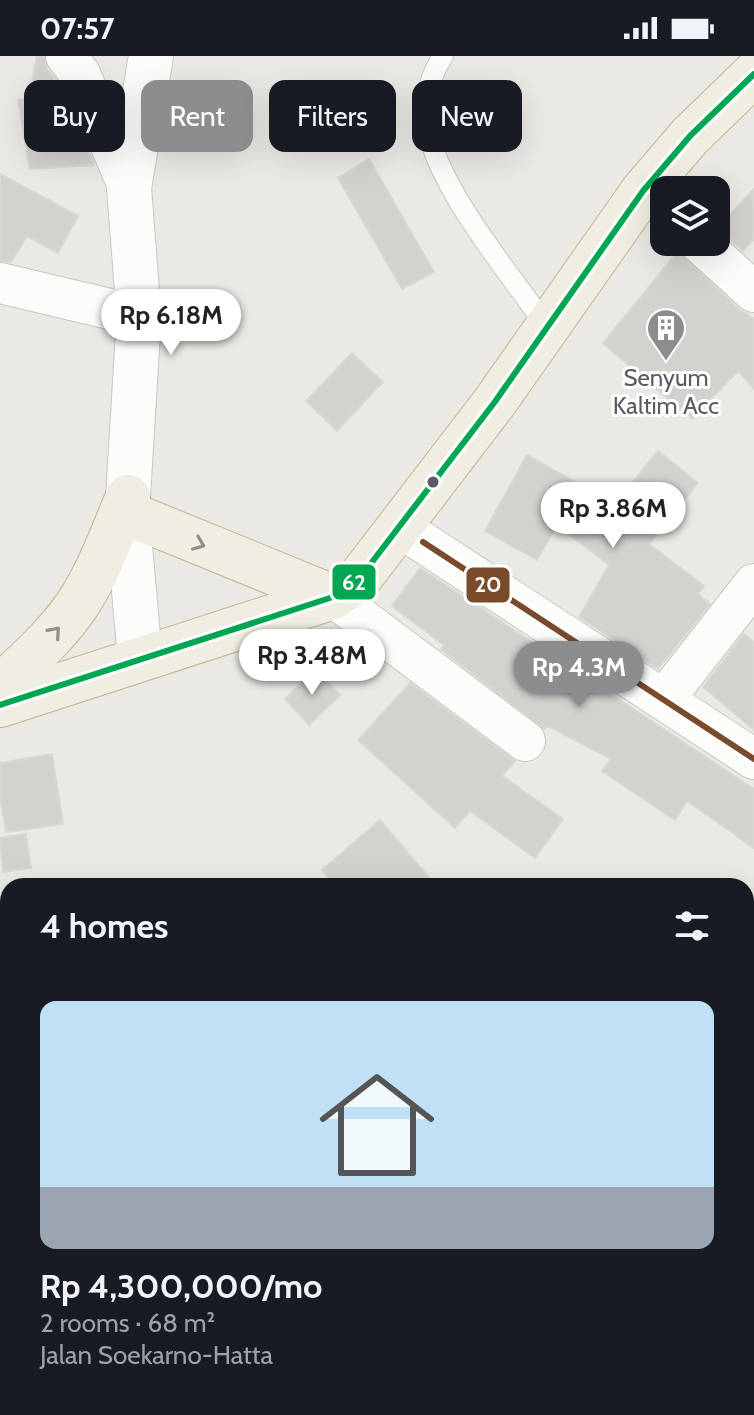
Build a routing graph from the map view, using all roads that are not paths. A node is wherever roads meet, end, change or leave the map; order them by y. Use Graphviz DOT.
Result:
graph roads {
  1 [pos="66,56"];
  2 [pos="151,56"];
  3 [pos="443,56"];
  4 [pos="754,74"];
  5 [pos="668,176"];
  6 [pos="129,188"];
  7 [pos="650,206"];
  8 [pos="714,256"];
  9 [pos="0,283"];
  10 [pos="754,292"];
  11 [pos="139,316"];
  12 [pos="547,327"];
  13 [pos="128,505"];
  14 [pos="401,528"];
  15 [pos="754,584"];
  16 [pos="333,597"];
  17 [pos="140,658"];
  18 [pos="0,687"];
  19 [pos="665,698"];
  20 [pos="0,705"];
  21 [pos="525,741"];
  22 [pos="754,759"];
  1 -- 6 [label="street"];
  2 -- 6 [label="main road"];
  3 -- 12 [label="lane"];
  4 -- 5 [label="highway"];
  6 -- 11 [label="main road"];
  7 -- 12 [label="highway"];
  8 -- 10 [label="street"];
  9 -- 11 [label="street"];
  11 -- 13 [label="main road"];
  12 -- 14 [label="highway"];
  13 -- 16 [label="highway, one-way"];
  13 -- 17 [label="main road"];
  18 -- 13 [label="highway, one-way"];
  14 -- 16 [label="highway"];
  14 -- 19 [label="street"];
  15 -- 19 [label="street"];
  16 -- 17 [label="highway"];
  16 -- 21 [label="street"];
  17 -- 20 [label="highway"];
  19 -- 22 [label="street"];
}
